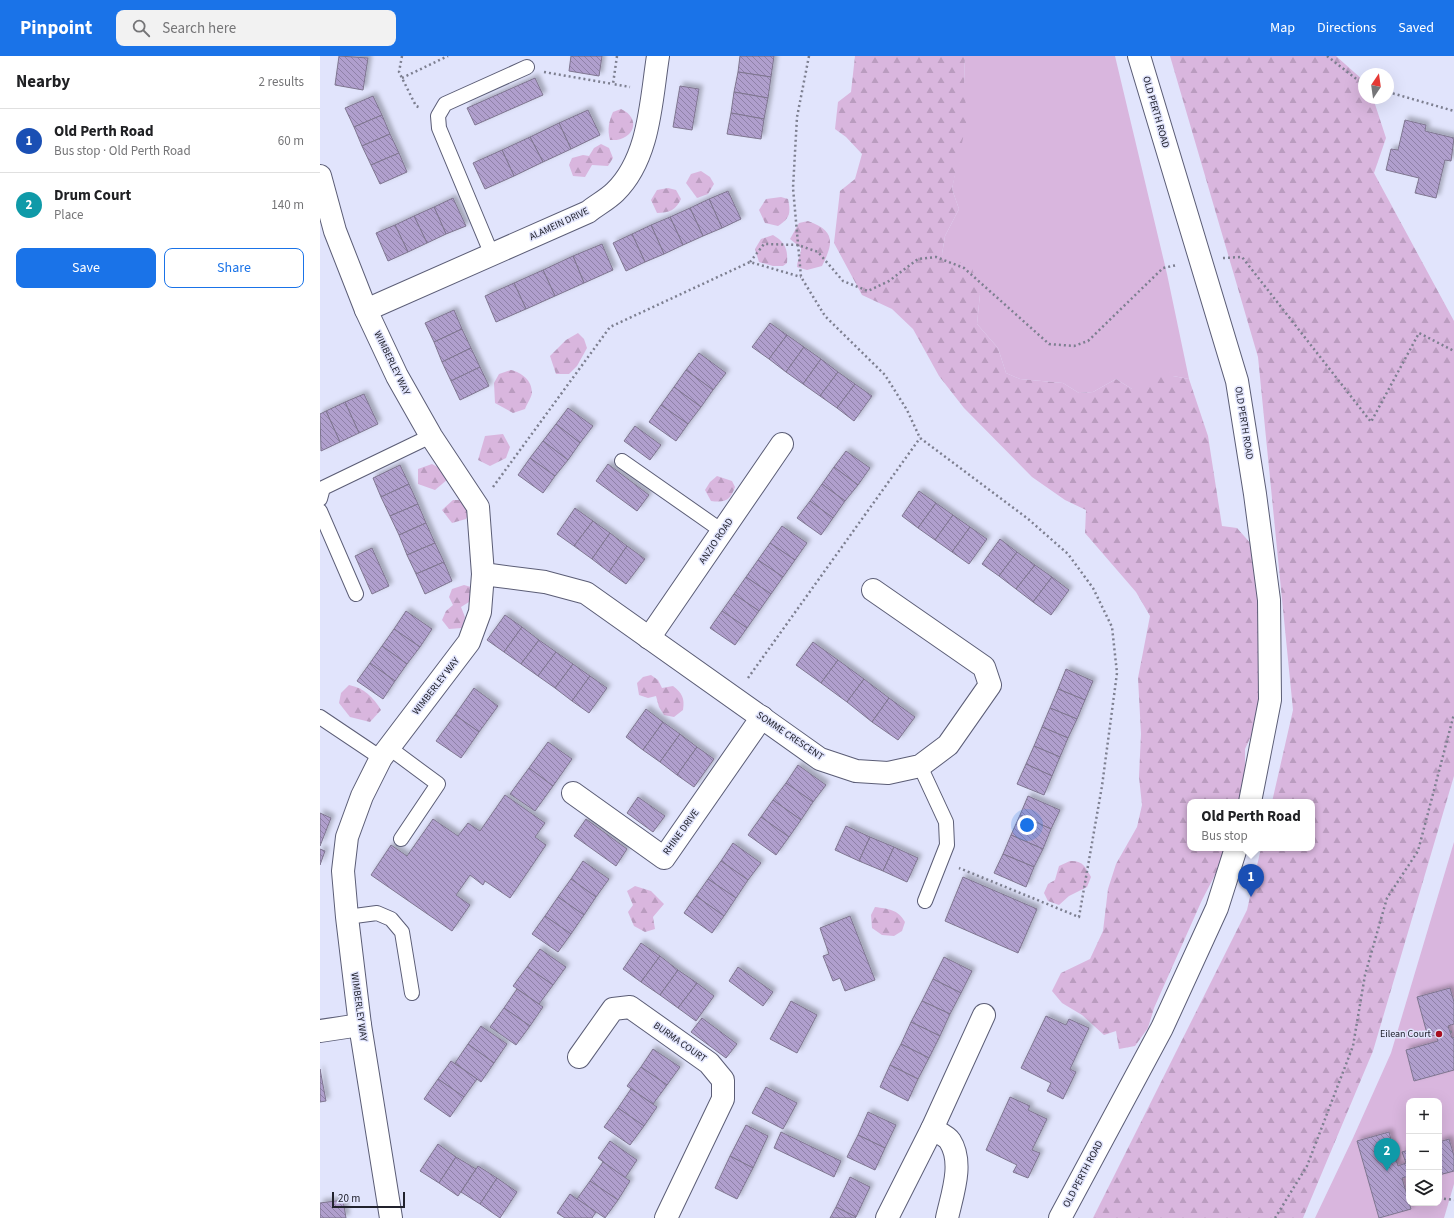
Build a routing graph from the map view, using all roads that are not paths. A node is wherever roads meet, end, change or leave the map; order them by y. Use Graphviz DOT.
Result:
graph roads {
  1 [pos="658,56"];
  2 [pos="1139,56"];
  3 [pos="527,66"];
  4 [pos="320,176"];
  5 [pos="492,255"];
  6 [pos="366,310"];
  7 [pos="431,436"];
  8 [pos="782,444"];
  9 [pos="622,461"];
  10 [pos="320,499"];
  11 [pos="320,511"];
  12 [pos="722,531"];
  13 [pos="483,574"];
  14 [pos="874,590"];
  15 [pos="356,594"];
  16 [pos="649,638"];
  17 [pos="320,717"];
  18 [pos="762,717"];
  19 [pos="384,753"];
  20 [pos="920,766"];
  21 [pos="573,793"];
  22 [pos="1251,799"];
  23 [pos="401,839"];
  24 [pos="1235,851"];
  25 [pos="925,901"];
  26 [pos="347,917"];
  27 [pos="412,993"];
  28 [pos="984,1015"];
  29 [pos="360,1025"];
  30 [pos="320,1031"];
  31 [pos="579,1057"];
  32 [pos="932,1129"];
  33 [pos="391,1218"];
  34 [pos="666,1218"];
  35 [pos="887,1218"];
  36 [pos="947,1218"];
  37 [pos="1060,1218"];
  1 -- 5 [label="street, ALAMEIN DRIVE"];
  2 -- 22 [label="street, OLD PERTH ROAD"];
  3 -- 5 [label="lane"];
  4 -- 6 [label="street, WIMBERLEY WAY"];
  5 -- 6 [label="street, ALAMEIN DRIVE"];
  6 -- 7 [label="street, WIMBERLEY WAY"];
  7 -- 10 [label="lane"];
  7 -- 13 [label="street, WIMBERLEY WAY"];
  8 -- 12 [label="street, ANZIO ROAD"];
  9 -- 12 [label="lane"];
  11 -- 15 [label="lane"];
  12 -- 16 [label="street, ANZIO ROAD"];
  13 -- 16 [label="street, SOMME CRESCENT"];
  13 -- 19 [label="street, WIMBERLEY WAY"];
  14 -- 20 [label="street, SOMME CRESCENT"];
  16 -- 18 [label="street, SOMME CRESCENT"];
  17 -- 19 [label="lane"];
  18 -- 20 [label="street, SOMME CRESCENT"];
  18 -- 21 [label="street, RHINE DRIVE"];
  19 -- 23 [label="lane"];
  19 -- 26 [label="street, WIMBERLEY WAY"];
  20 -- 25 [label="lane"];
  24 -- 37 [label="street, OLD PERTH ROAD"];
  26 -- 27 [label="lane"];
  26 -- 29 [label="street, WIMBERLEY WAY"];
  28 -- 32 [label="street"];
  29 -- 30 [label="street"];
  29 -- 33 [label="street, WIMBERLEY WAY"];
  31 -- 34 [label="street, BURMA COURT"];
  32 -- 35 [label="street"];
  32 -- 36 [label="street"];
}
